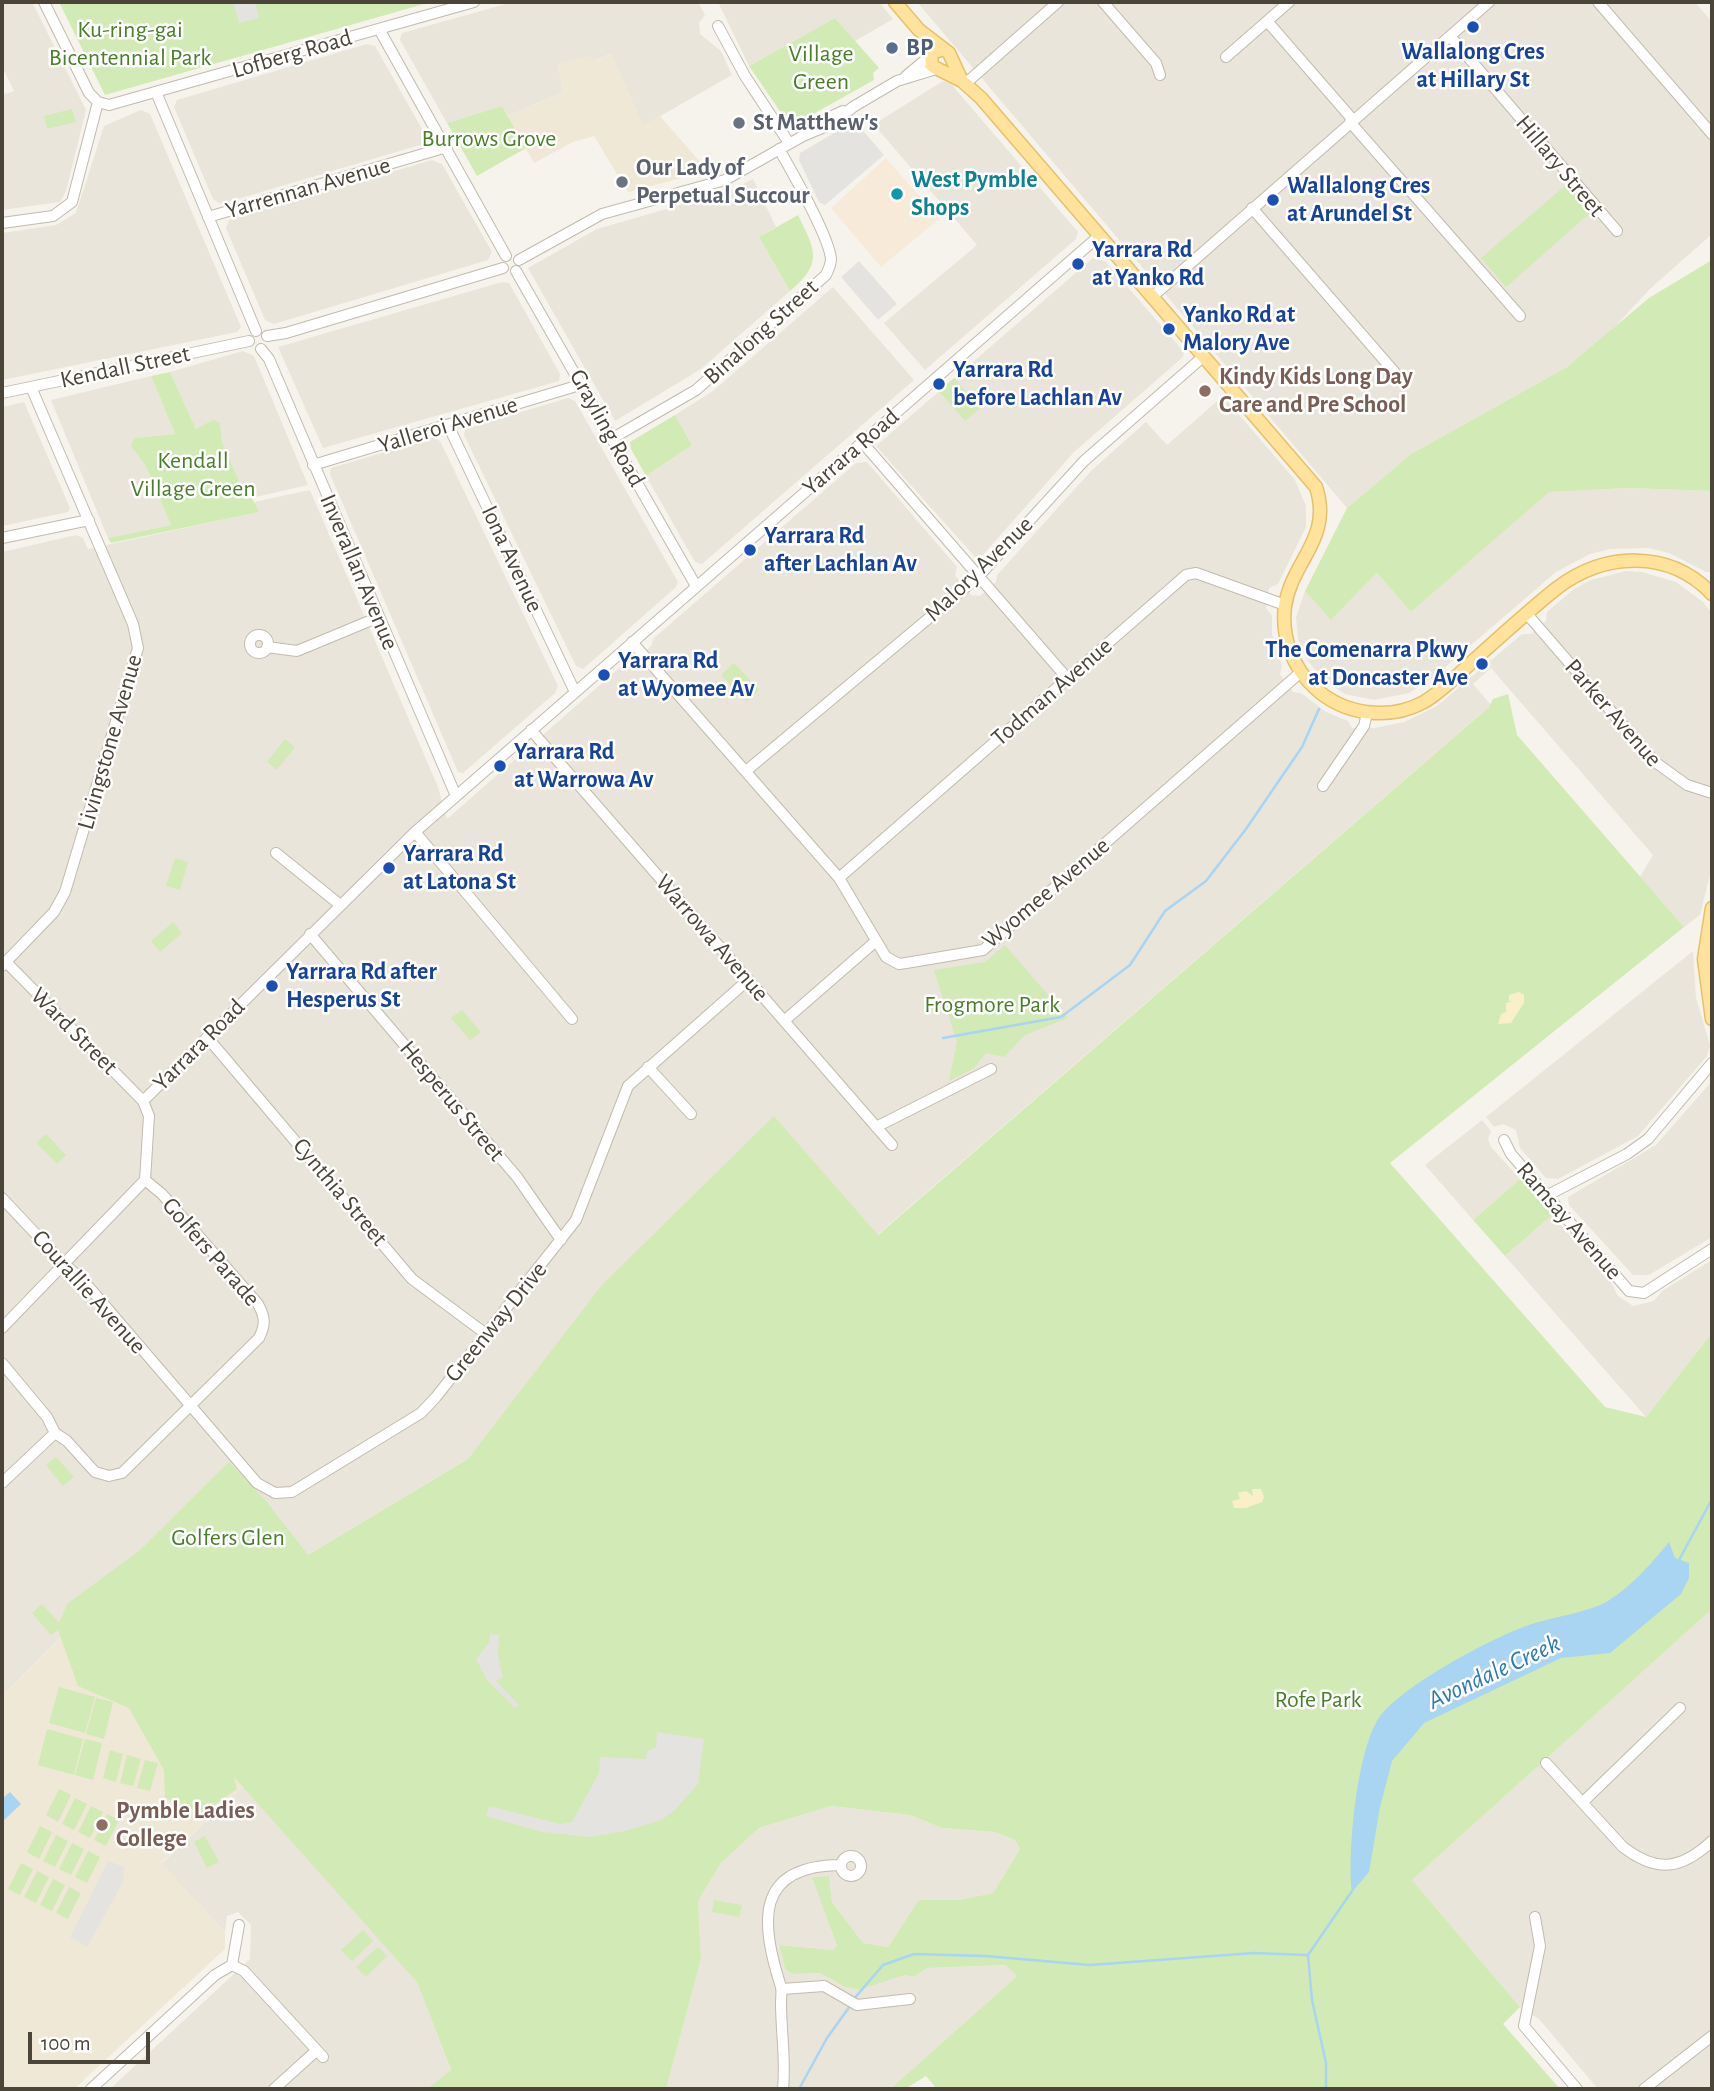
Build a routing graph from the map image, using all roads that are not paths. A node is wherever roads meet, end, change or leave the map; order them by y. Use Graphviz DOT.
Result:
graph roads {
  1 [pos="44,2"];
  2 [pos="474,2"];
  3 [pos="895,2"];
  4 [pos="1058,2"];
  5 [pos="1103,2"];
  6 [pos="1289,2"];
  7 [pos="1489,2"];
  8 [pos="1598,2"];
  9 [pos="1267,21"];
  10 [pos="718,26"];
  11 [pos="379,29"];
  12 [pos="919,30"];
  13 [pos="1450,36"];
  14 [pos="947,54"];
  15 [pos="1226,57"];
  16 [pos="933,63"];
  17 [pos="1160,75"];
  18 [pos="963,83"];
  19 [pos="156,92"];
  20 [pos="99,102"];
  21 [pos="1352,121"];
  22 [pos="1712,134"];
  23 [pos="789,143"];
  24 [pos="447,147"];
  25 [pos="779,149"];
  26 [pos="1252,208"];
  27 [pos="208,217"];
  28 [pos="2,223"];
  29 [pos="1617,232"];
  30 [pos="1099,236"];
  31 [pos="506,256"];
  32 [pos="519,260"];
  33 [pos="503,268"];
  34 [pos="516,271"];
  35 [pos="1152,297"];
  36 [pos="1520,316"];
  37 [pos="256,331"];
  38 [pos="267,336"];
  39 [pos="249,341"];
  40 [pos="261,348"];
  41 [pos="1204,356"];
  42 [pos="1404,383"];
  43 [pos="583,384"];
  44 [pos="32,387"];
  45 [pos="2,393"];
  46 [pos="448,425"];
  47 [pos="613,438"];
  48 [pos="862,442"];
  49 [pos="313,465"];
  50 [pos="89,520"];
  51 [pos="2,538"];
  52 [pos="978,577"];
  53 [pos="696,586"];
  54 [pos="1712,592"];
  55 [pos="1285,605"];
  56 [pos="1527,614"];
  57 [pos="379,617"];
  58 [pos="632,642"];
  59 [pos="267,647"];
  60 [pos="1301,672"];
  61 [pos="1068,678"];
  62 [pos="575,692"];
  63 [pos="1367,713"];
  64 [pos="531,730"];
  65 [pos="746,771"];
  66 [pos="1323,786"];
  67 [pos="1712,793"];
  68 [pos="456,796"];
  69 [pos="415,832"];
  70 [pos="276,853"];
  71 [pos="839,878"];
  72 [pos="339,904"];
  73 [pos="1712,908"];
  74 [pos="310,934"];
  75 [pos="876,942"];
  76 [pos="4,964"];
  77 [pos="748,979"];
  78 [pos="572,1020"];
  79 [pos="1712,1020"];
  80 [pos="784,1021"];
  81 [pos="207,1037"];
  82 [pos="1712,1063"];
  83 [pos="648,1067"];
  84 [pos="991,1069"];
  85 [pos="143,1101"];
  86 [pos="691,1114"];
  87 [pos="876,1127"];
  88 [pos="1504,1140"];
  89 [pos="892,1146"];
  90 [pos="145,1180"];
  91 [pos="1548,1195"];
  92 [pos="2,1198"];
  93 [pos="561,1240"];
  94 [pos="1712,1250"];
  95 [pos="64,1264"];
  96 [pos="2,1328"];
  97 [pos="486,1334"];
  98 [pos="2,1363"];
  99 [pos="174,1388"];
  100 [pos="191,1403"];
  101 [pos="55,1433"];
  102 [pos="2,1483"];
  103 [pos="1680,1708"];
  104 [pos="1546,1763"];
  105 [pos="1584,1801"];
  106 [pos="1712,1841"];
  107 [pos="840,1865"];
  108 [pos="1535,1917"];
  109 [pos="239,1925"];
  110 [pos="232,1965"];
  111 [pos="782,1989"];
  112 [pos="910,1999"];
  113 [pos="1712,2036"];
  114 [pos="91,2089"];
  115 [pos="274,2089"];
  116 [pos="783,2089"];
  117 [pos="1577,2089"];
  118 [pos="1644,2089"];
  1 -- 20 [label="street"];
  2 -- 11 [label="street, Lofberg Road"];
  3 -- 12 [label="main road"];
  4 -- 18 [label="street"];
  5 -- 17 [label="street"];
  6 -- 9 [label="street"];
  7 -- 13 [label="street"];
  8 -- 22 [label="street"];
  9 -- 15 [label="street"];
  9 -- 21 [label="street"];
  10 -- 23 [label="street"];
  11 -- 19 [label="street, Lofberg Road"];
  11 -- 24 [label="street"];
  12 -- 14 [label="main road"];
  12 -- 16 [label="main road"];
  13 -- 21 [label="street"];
  13 -- 29 [label="street, Hillary Street"];
  14 -- 16 [label="main road"];
  14 -- 16 [label="main road"];
  14 -- 18 [label="main road"];
  16 -- 18 [label="main road"];
  16 -- 23 [label="street"];
  18 -- 30 [label="main road"];
  19 -- 20 [label="street, Lofberg Road"];
  19 -- 27 [label="street"];
  20 -- 28 [label="street"];
  21 -- 26 [label="street"];
  21 -- 36 [label="street"];
  23 -- 25 [label="street"];
  24 -- 27 [label="street, Yarrennan Avenue"];
  24 -- 31 [label="street"];
  25 -- 32 [label="street"];
  25 -- 47 [label="street, Binalong Street"];
  26 -- 35 [label="street"];
  26 -- 42 [label="street"];
  27 -- 37 [label="street"];
  30 -- 35 [label="main road"];
  30 -- 48 [label="street, Yarrara Road"];
  31 -- 32 [label="street"];
  31 -- 33 [label="street"];
  32 -- 34 [label="street"];
  33 -- 34 [label="street"];
  33 -- 38 [label="street"];
  34 -- 43 [label="street, Grayling Road"];
  35 -- 41 [label="main road"];
  37 -- 38 [label="street"];
  37 -- 39 [label="street"];
  38 -- 40 [label="street"];
  39 -- 40 [label="street"];
  39 -- 44 [label="street, Kendall Street"];
  40 -- 49 [label="street, Inverallan Avenue"];
  41 -- 52 [label="street, Malory Avenue"];
  41 -- 55 [label="main road"];
  43 -- 46 [label="street, Yalleroi Avenue"];
  43 -- 47 [label="street, Grayling Road"];
  44 -- 45 [label="street, Kendall Street"];
  44 -- 50 [label="street, Livingstone Avenue"];
  46 -- 49 [label="street, Yalleroi Avenue"];
  46 -- 62 [label="street, Iona Avenue"];
  47 -- 53 [label="street, Grayling Road"];
  48 -- 52 [label="street"];
  48 -- 53 [label="street, Yarrara Road"];
  49 -- 57 [label="street, Inverallan Avenue"];
  50 -- 51 [label="street"];
  50 -- 76 [label="street, Livingstone Avenue"];
  52 -- 61 [label="street"];
  52 -- 65 [label="street, Malory Avenue"];
  53 -- 58 [label="street, Yarrara Road"];
  54 -- 56 [label="main road"];
  55 -- 60 [label="main road"];
  55 -- 61 [label="street, Todman Avenue"];
  56 -- 63 [label="main road"];
  56 -- 67 [label="street, Parker Avenue"];
  57 -- 59 [label="street"];
  57 -- 68 [label="street, Inverallan Avenue"];
  58 -- 62 [label="street, Yarrara Road"];
  58 -- 65 [label="street, Wyomee Avenue"];
  60 -- 63 [label="main road"];
  60 -- 75 [label="street, Wyomee Avenue"];
  61 -- 71 [label="street, Todman Avenue"];
  62 -- 64 [label="street, Yarrara Road"];
  63 -- 66 [label="street"];
  64 -- 68 [label="street, Yarrara Road"];
  64 -- 77 [label="street, Warrowa Avenue"];
  65 -- 71 [label="street, Wyomee Avenue"];
  68 -- 69 [label="street, Yarrara Road"];
  69 -- 72 [label="street, Yarrara Road"];
  69 -- 78 [label="street"];
  70 -- 72 [label="street"];
  71 -- 75 [label="street, Wyomee Avenue"];
  72 -- 74 [label="street, Yarrara Road"];
  73 -- 79 [label="main road"];
  74 -- 81 [label="street, Yarrara Road"];
  74 -- 93 [label="street, Hesperus Street"];
  75 -- 80 [label="street"];
  76 -- 85 [label="street, Ward Street"];
  77 -- 80 [label="street, Warrowa Avenue"];
  77 -- 83 [label="street, Greenway Drive"];
  80 -- 87 [label="street, Warrowa Avenue"];
  81 -- 85 [label="street, Yarrara Road"];
  81 -- 97 [label="street, Cynthia Street"];
  82 -- 91 [label="street"];
  83 -- 86 [label="street"];
  83 -- 93 [label="street, Greenway Drive"];
  84 -- 87 [label="street"];
  85 -- 90 [label="street, Yarrara Road"];
  87 -- 89 [label="street, Warrowa Avenue"];
  88 -- 91 [label="street, Ramsay Avenue"];
  90 -- 95 [label="street, Golfers Parade"];
  90 -- 100 [label="street, Golfers Parade"];
  91 -- 94 [label="street, Ramsay Avenue"];
  92 -- 95 [label="street, Courallie Avenue"];
  93 -- 97 [label="street, Greenway Drive"];
  95 -- 96 [label="street, Golfers Parade"];
  95 -- 99 [label="street, Courallie Avenue"];
  97 -- 100 [label="street, Greenway Drive"];
  98 -- 101 [label="street, Golfers Parade"];
  99 -- 100 [label="street, Greenway Drive"];
  100 -- 101 [label="street, Golfers Parade"];
  101 -- 102 [label="street"];
  103 -- 105 [label="street"];
  104 -- 105 [label="street"];
  105 -- 106 [label="street"];
  107 -- 111 [label="street"];
  108 -- 117 [label="street"];
  109 -- 110 [label="street"];
  110 -- 114 [label="street"];
  110 -- 115 [label="street"];
  111 -- 112 [label="street"];
  111 -- 116 [label="street"];
  113 -- 118 [label="street"];
}
